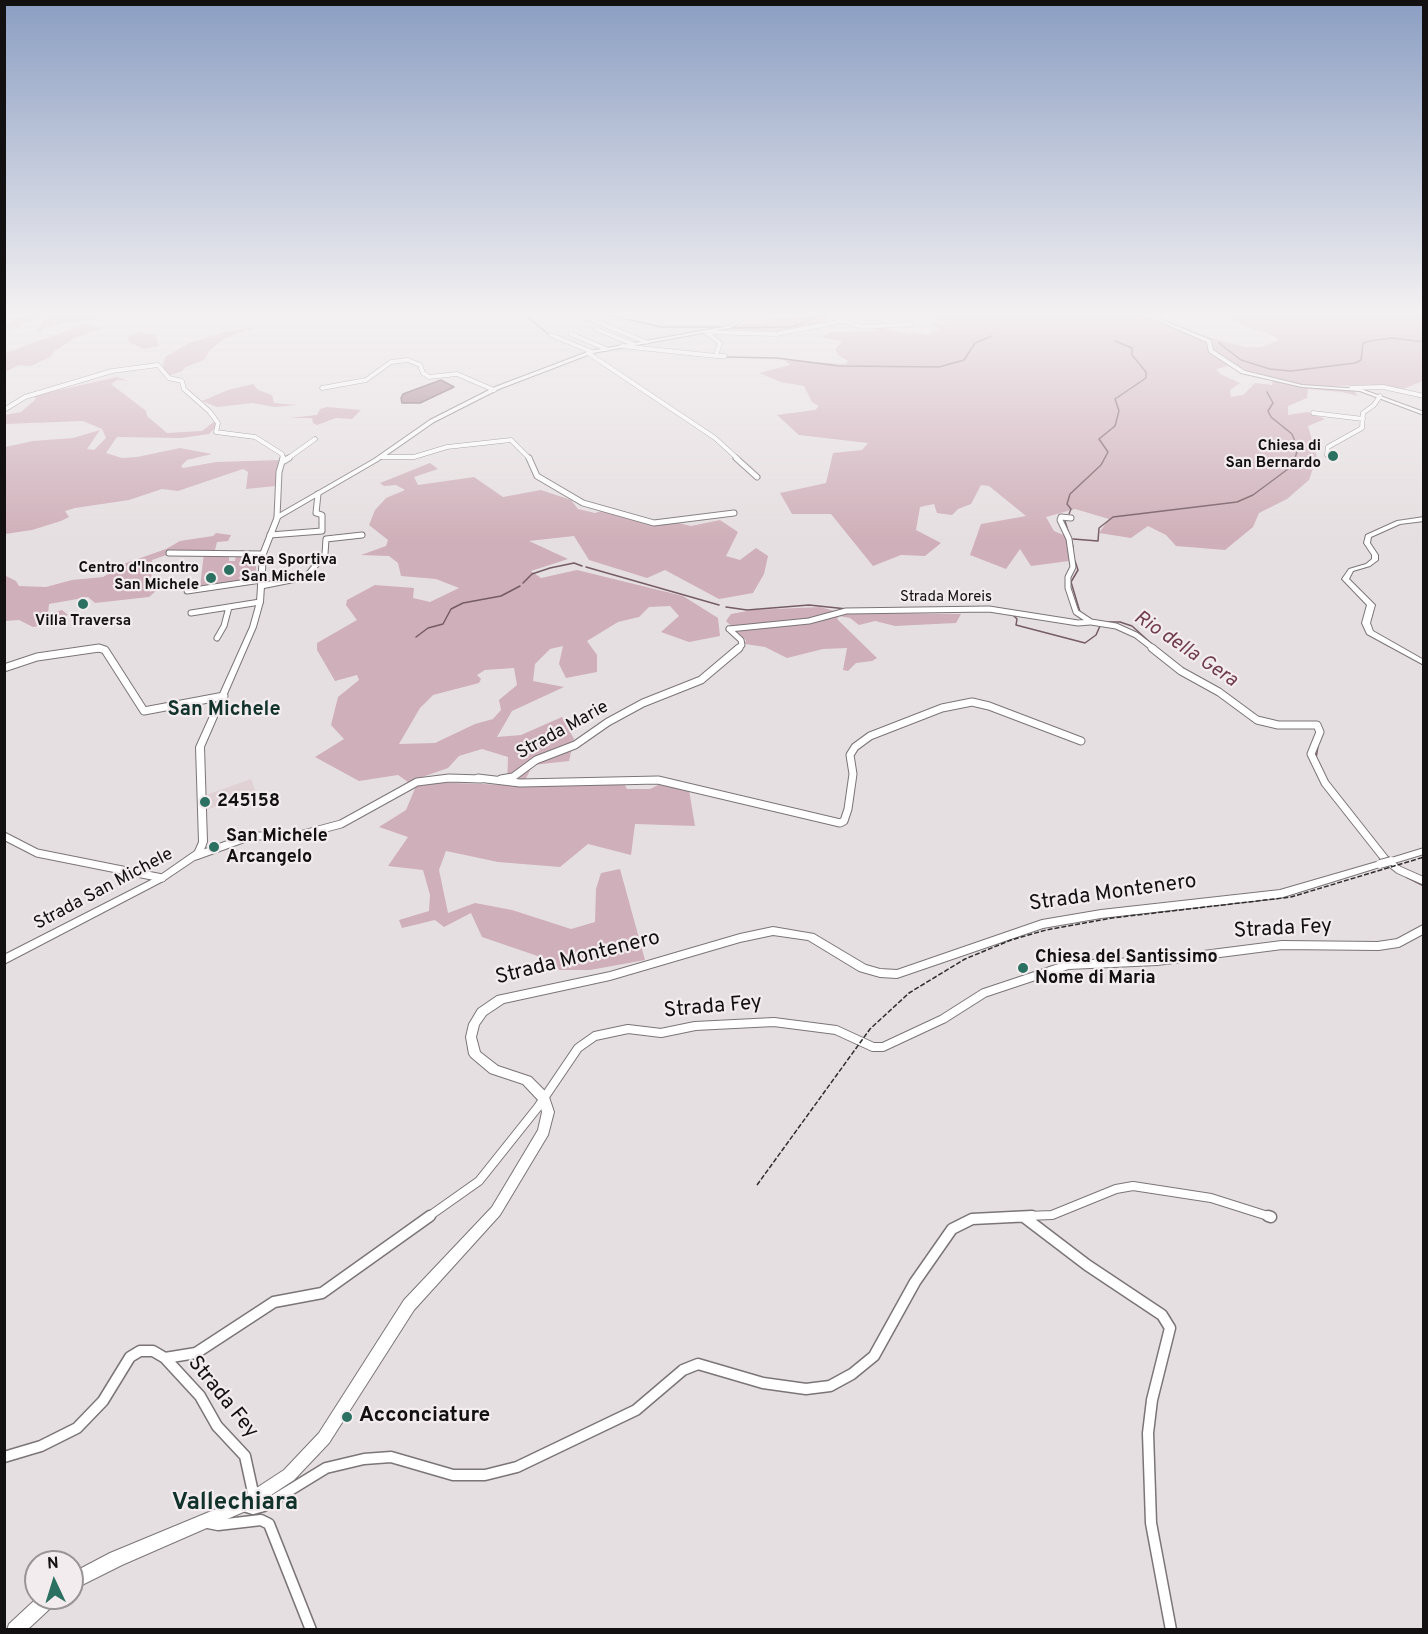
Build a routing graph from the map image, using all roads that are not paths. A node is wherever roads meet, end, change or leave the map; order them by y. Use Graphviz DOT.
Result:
graph roads {
  1 [pos="54,388"];
  2 [pos="184,388"];
  3 [pos="490,388"];
  4 [pos="498,388"];
  5 [pos="643,388"];
  6 [pos="1354,388"];
  7 [pos="1381,388"];
  8 [pos="1388,388"];
  9 [pos="1363,389"];
  10 [pos="494,390"];
  11 [pos="1380,396"];
  12 [pos="1424,396"];
  13 [pos="4,410"];
  14 [pos="1313,413"];
  15 [pos="1424,414"];
  16 [pos="1363,419"];
  17 [pos="315,439"];
  18 [pos="1327,455"];
  19 [pos="381,457"];
  20 [pos="284,461"];
  21 [pos="757,477"];
  22 [pos="318,494"];
  23 [pos="734,513"];
  24 [pos="278,517"];
  25 [pos="1071,518"];
  26 [pos="1424,519"];
  27 [pos="322,531"];
  28 [pos="362,535"];
  29 [pos="270,536"];
  30 [pos="322,539"];
  31 [pos="169,553"];
  32 [pos="263,554"];
  33 [pos="261,583"];
  34 [pos="187,591"];
  35 [pos="260,602"];
  36 [pos="229,607"];
  37 [pos="872,611"];
  38 [pos="191,613"];
  39 [pos="1091,622"];
  40 [pos="217,638"];
  41 [pos="1424,663"];
  42 [pos="4,668"];
  43 [pos="224,696"];
  44 [pos="1081,741"];
  45 [pos="477,778"];
  46 [pos="4,836"];
  47 [pos="1424,851"];
  48 [pos="196,856"];
  49 [pos="162,878"];
  50 [pos="1424,881"];
  51 [pos="1424,929"];
  52 [pos="4,960"];
  53 [pos="544,1098"];
  54 [pos="1024,1217"];
  55 [pos="1271,1217"];
  56 [pos="165,1358"];
  57 [pos="4,1457"];
  58 [pos="255,1499"];
  59 [pos="243,1505"];
  60 [pos="205,1522"];
  61 [pos="84,1576"];
  62 [pos="36,1610"];
  63 [pos="15,1629"];
  64 [pos="311,1629"];
  65 [pos="1171,1629"];
  1 -- 13 [label="street"];
  2 -- 20 [label="street"];
  3 -- 10 [label="street"];
  4 -- 10 [label="street"];
  5 -- 21 [label="street"];
  6 -- 9 [label="street"];
  7 -- 9 [label="street"];
  8 -- 12 [label="street"];
  9 -- 11 [label="street"];
  10 -- 19 [label="street"];
  11 -- 15 [label="street"];
  11 -- 16 [label="street"];
  14 -- 16 [label="street"];
  16 -- 18 [label="street"];
  17 -- 20 [label="street"];
  19 -- 22 [label="street"];
  19 -- 23 [label="street"];
  20 -- 24 [label="street"];
  22 -- 24 [label="street"];
  22 -- 27 [label="street"];
  24 -- 29 [label="street, Strada San Michele"];
  25 -- 39 [label="street"];
  26 -- 41 [label="main road"];
  27 -- 29 [label="street"];
  27 -- 30 [label="street"];
  28 -- 33 [label="street"];
  29 -- 32 [label="street, Strada San Michele"];
  31 -- 32 [label="street"];
  32 -- 33 [label="street, Strada San Michele"];
  33 -- 34 [label="street"];
  33 -- 35 [label="street, Strada San Michele"];
  35 -- 36 [label="street"];
  35 -- 43 [label="street, Strada San Michele"];
  36 -- 38 [label="street"];
  36 -- 40 [label="street"];
  37 -- 39 [label="street, Strada Moreis"];
  37 -- 45 [label="street, Strada Marie"];
  39 -- 50 [label="street, Strada Moreis"];
  42 -- 43 [label="street"];
  43 -- 48 [label="street, Strada San Michele"];
  44 -- 45 [label="street"];
  45 -- 48 [label="street, Strada Marie"];
  46 -- 49 [label="street"];
  47 -- 53 [label="main road, Strada Montenero"];
  48 -- 49 [label="street, Strada San Michele"];
  49 -- 52 [label="street, Strada San Michele"];
  51 -- 53 [label="street, Strada Fey"];
  53 -- 56 [label="street, Strada Fey"];
  53 -- 58 [label="main road"];
  54 -- 55 [label="street"];
  54 -- 59 [label="street"];
  54 -- 65 [label="street"];
  56 -- 57 [label="street, Strada Fey"];
  56 -- 58 [label="street, Strada Fey"];
  58 -- 59 [label="main road"];
  59 -- 60 [label="main road"];
  60 -- 61 [label="main road"];
  60 -- 64 [label="street"];
  62 -- 63 [label="main road"];
}
